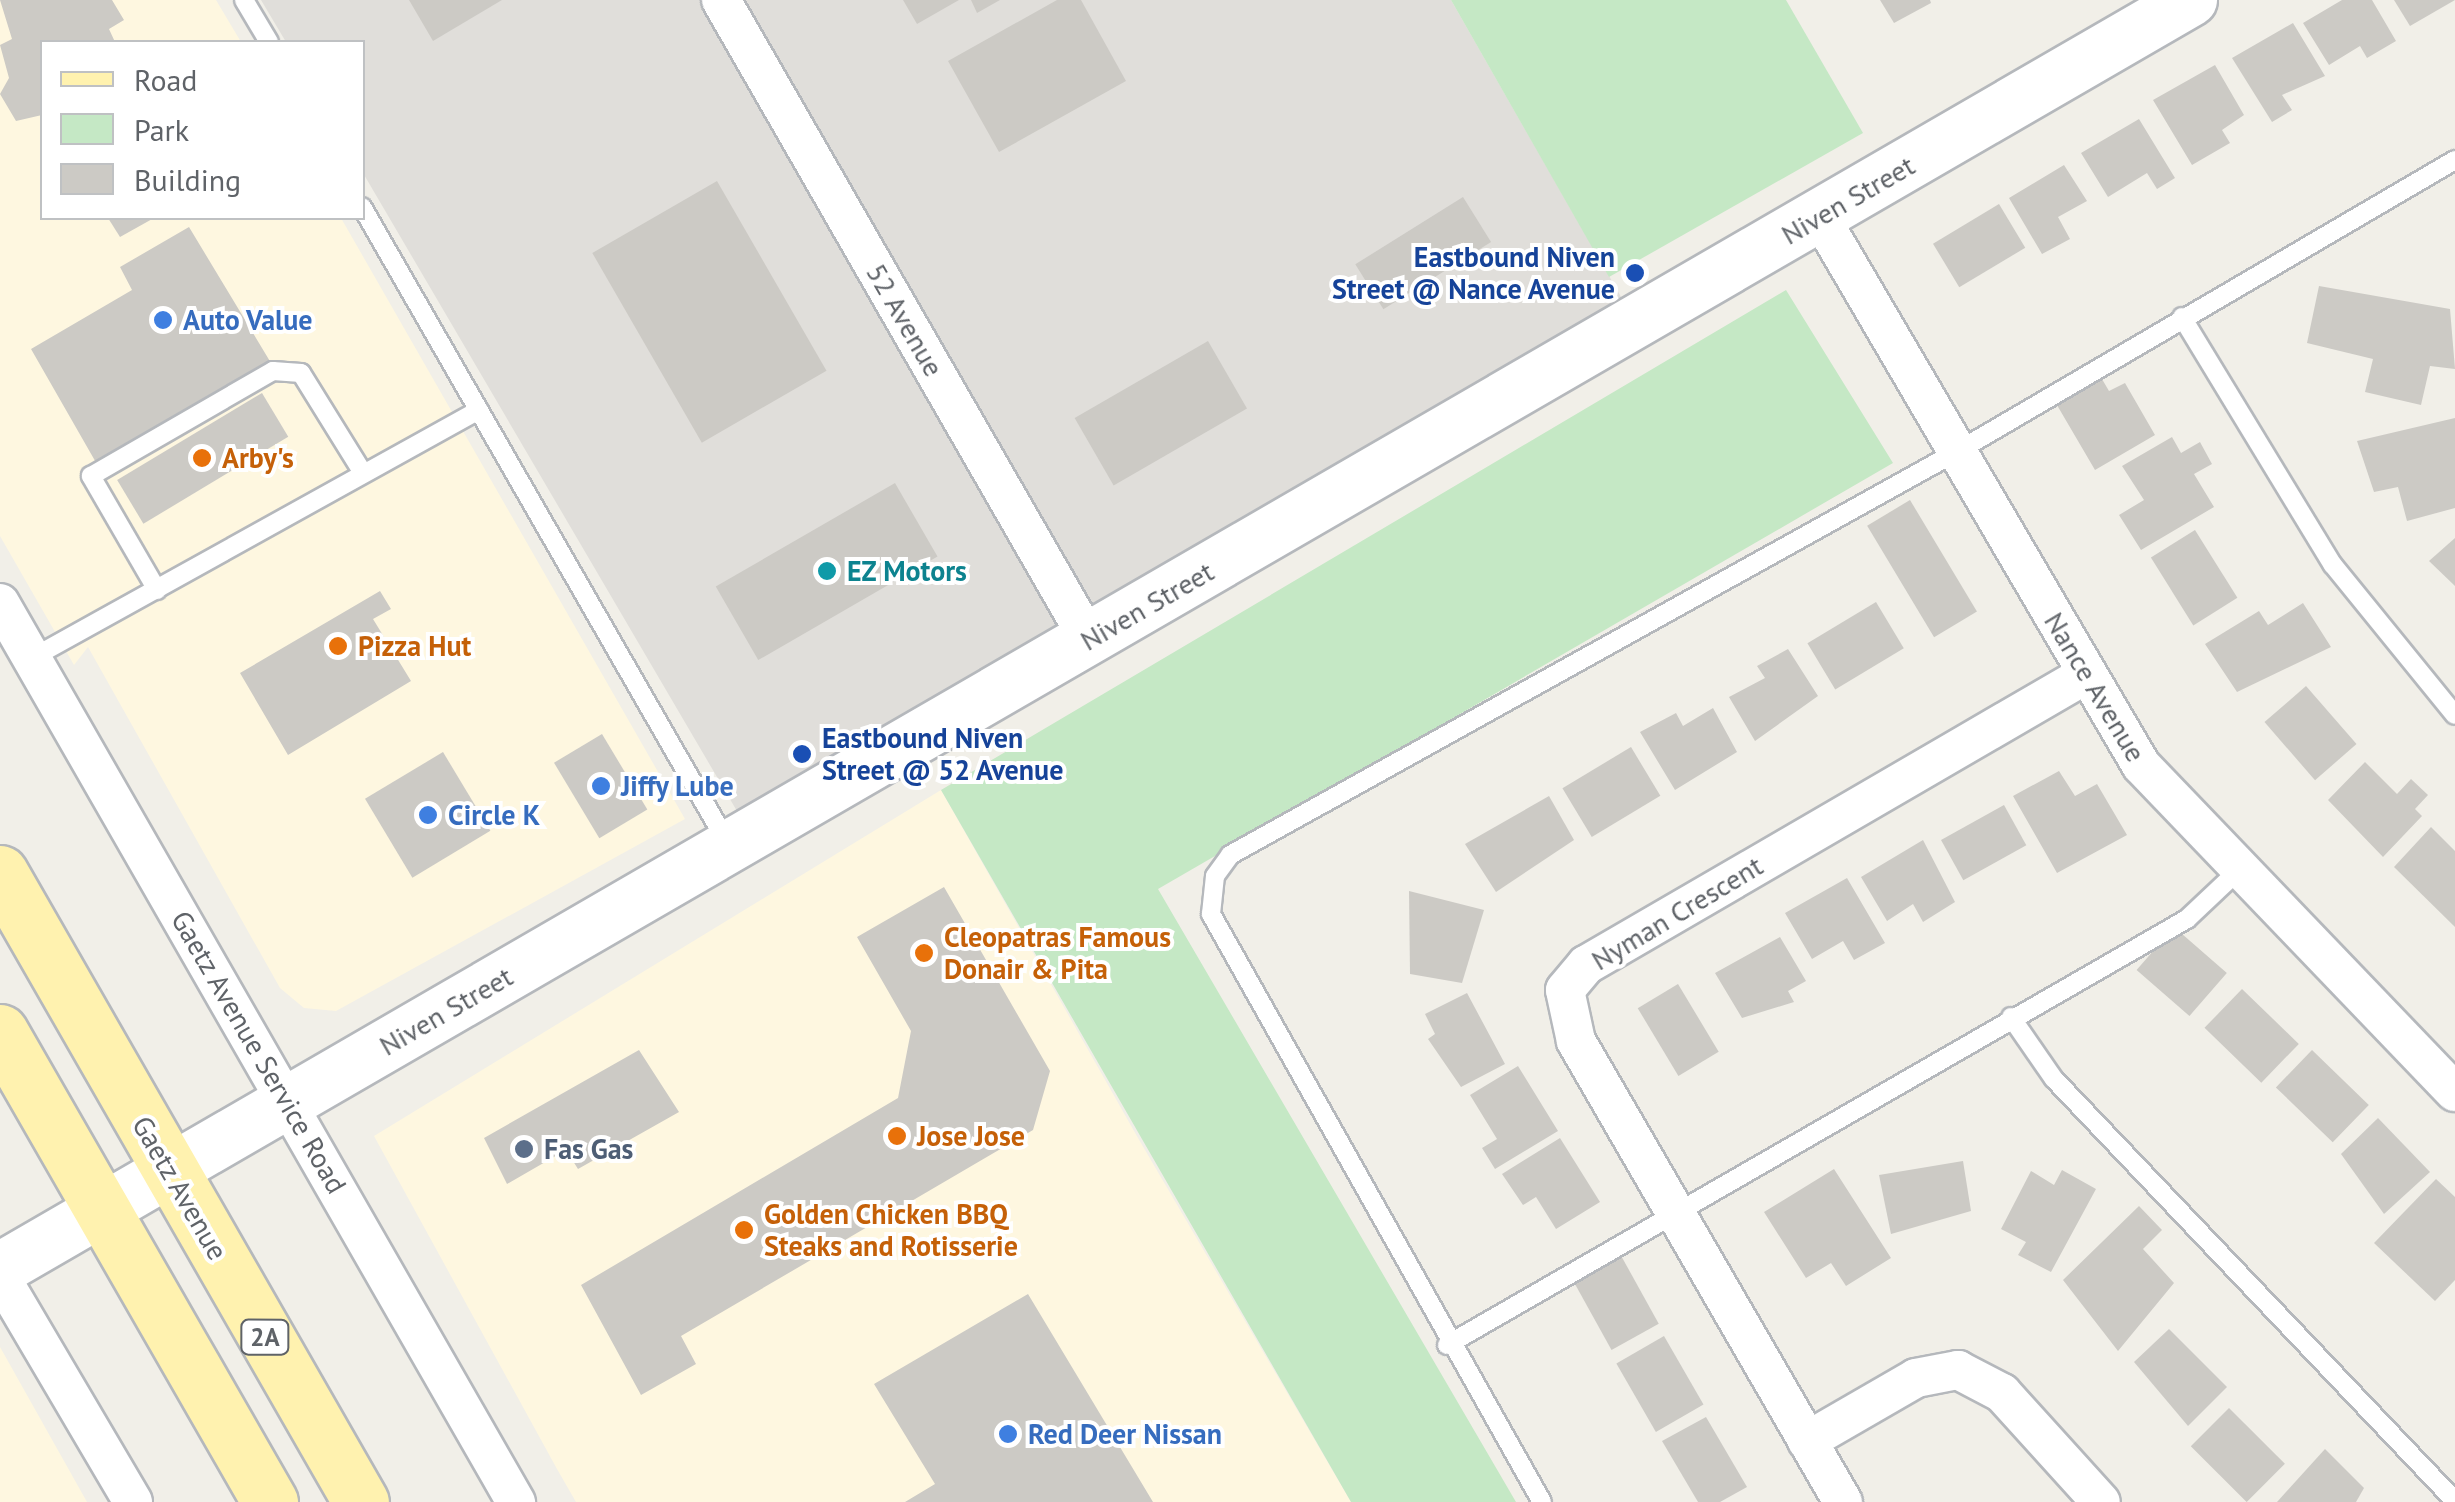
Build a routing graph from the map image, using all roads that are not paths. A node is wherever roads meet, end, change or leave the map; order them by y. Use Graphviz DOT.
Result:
graph roads {
  1 [pos="244,0"];
  2 [pos="721,0"];
  3 [pos="2190,0"];
  4 [pos="2136,14"];
  5 [pos="267,40"];
  6 [pos="2455,160"];
  7 [pos="365,212"];
  8 [pos="1820,217"];
  9 [pos="2182,316"];
  10 [pos="479,410"];
  11 [pos="1958,451"];
  12 [pos="363,473"];
  13 [pos="157,590"];
  14 [pos="0,603"];
  15 [pos="1089,640"];
  16 [pos="32,658"];
  17 [pos="2085,675"];
  18 [pos="2455,715"];
  19 [pos="730,847"];
  20 [pos="2238,872"];
  21 [pos="0,873"];
  22 [pos="2011,1017"];
  23 [pos="0,1032"];
  24 [pos="2455,1092"];
  25 [pos="289,1102"];
  26 [pos="170,1171"];
  27 [pos="102,1210"];
  28 [pos="1676,1211"];
  29 [pos="0,1273"];
  30 [pos="1447,1345"];
  31 [pos="1808,1441"];
  32 [pos="2455,1500"];
  33 [pos="133,1502"];
  34 [pos="270,1502"];
  35 [pos="361,1502"];
  36 [pos="516,1502"];
  37 [pos="1542,1502"];
  38 [pos="1842,1502"];
  39 [pos="2101,1502"];
  1 -- 5 [label="lane"];
  2 -- 15 [label="street, 52 Avenue"];
  3 -- 4 [label="street, Niven Street"];
  4 -- 8 [label="street, Niven Street"];
  6 -- 9 [label="lane"];
  7 -- 10 [label="lane"];
  8 -- 11 [label="street, Nance Avenue"];
  8 -- 15 [label="street, Niven Street"];
  9 -- 11 [label="lane"];
  9 -- 18 [label="lane"];
  10 -- 12 [label="lane"];
  10 -- 19 [label="lane"];
  11 -- 17 [label="street, Nance Avenue"];
  11 -- 30 [label="lane"];
  12 -- 13 [label="lane"];
  12 -- 13 [label="lane"];
  13 -- 16 [label="lane"];
  14 -- 16 [label="street, Gaetz Avenue Service Road"];
  15 -- 19 [label="street, Niven Street"];
  16 -- 25 [label="street, Gaetz Avenue Service Road"];
  17 -- 20 [label="street, Nance Avenue"];
  17 -- 28 [label="street, Nyman Crescent"];
  19 -- 25 [label="street, Niven Street"];
  20 -- 22 [label="lane"];
  20 -- 24 [label="street, Nance Avenue"];
  21 -- 26 [label="main road, Gaetz Avenue / 2A"];
  22 -- 28 [label="lane"];
  22 -- 32 [label="lane"];
  23 -- 27 [label="main road"];
  25 -- 26 [label="street, Niven Street"];
  25 -- 36 [label="street, Gaetz Avenue Service Road"];
  26 -- 27 [label="street, Niven Street"];
  26 -- 35 [label="main road, Gaetz Avenue / 2A"];
  27 -- 29 [label="street, Niven Street"];
  27 -- 34 [label="main road"];
  28 -- 30 [label="lane"];
  28 -- 31 [label="street, Nyman Crescent"];
  29 -- 33 [label="street"];
  30 -- 37 [label="lane"];
  31 -- 38 [label="street, Nyman Crescent"];
  31 -- 39 [label="street"];
}
